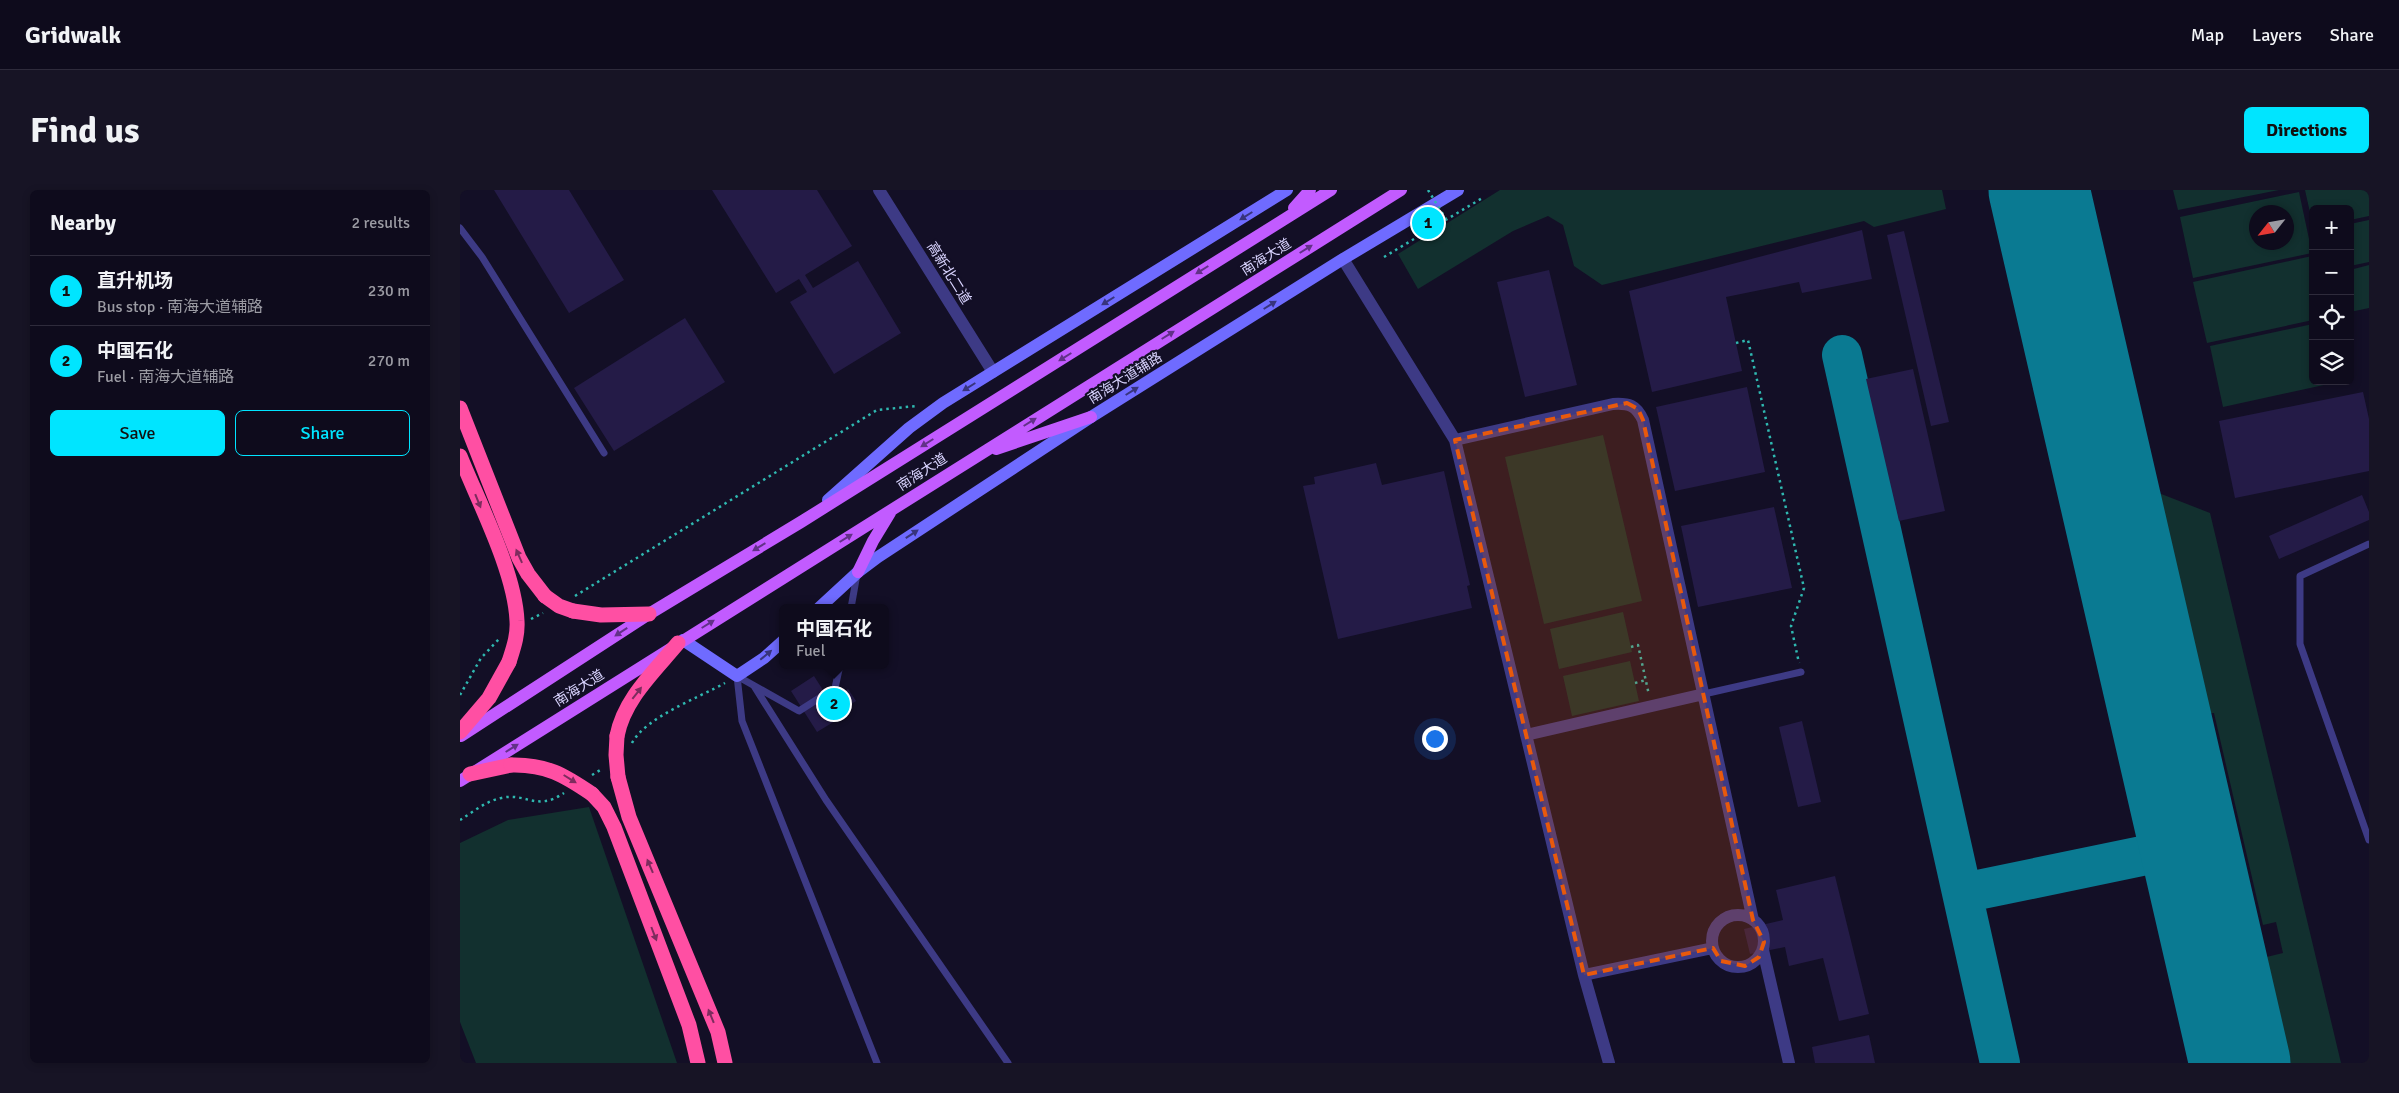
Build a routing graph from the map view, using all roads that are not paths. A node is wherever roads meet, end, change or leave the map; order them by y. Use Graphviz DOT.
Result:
graph roads {
  1 [pos="879,190"];
  2 [pos="1287,190"];
  3 [pos="1310,190"];
  4 [pos="1331,190"];
  5 [pos="1401,190"];
  6 [pos="1458,190"];
  7 [pos="1288,216"];
  8 [pos="460,228"];
  9 [pos="1343,259"];
  10 [pos="993,372"];
  11 [pos="460,408"];
  12 [pos="1091,417"];
  13 [pos="1455,440"];
  14 [pos="604,453"];
  15 [pos="460,456"];
  16 [pos="974,457"];
  17 [pos="893,508"];
  18 [pos="801,522"];
  19 [pos="2369,544"];
  20 [pos="858,572"];
  21 [pos="823,604"];
  22 [pos="852,604"];
  23 [pos="649,614"];
  24 [pos="680,642"];
  25 [pos="779,644"];
  26 [pos="839,669"];
  27 [pos="1802,672"];
  28 [pos="737,676"];
  29 [pos="754,686"];
  30 [pos="1704,694"];
  31 [pos="460,732"];
  32 [pos="1526,735"];
  33 [pos="460,736"];
  34 [pos="465,778"];
  35 [pos="2369,840"];
  36 [pos="1753,920"];
  37 [pos="1713,948"];
  38 [pos="1762,950"];
  39 [pos="1584,975"];
  40 [pos="698,1063"];
  41 [pos="725,1063"];
  42 [pos="877,1063"];
  43 [pos="1008,1063"];
  44 [pos="1609,1063"];
  45 [pos="1789,1063"];
  1 -- 10 [label="street, 高新北二道"];
  2 -- 10 [label="main road, one-way"];
  3 -- 7 [label="main road"];
  4 -- 7 [label="main road, 南海大道"];
  16 -- 5 [label="main road, 南海大道, one-way"];
  6 -- 9 [label="main road, 南海大道辅路"];
  7 -- 18 [label="main road, 南海大道, one-way"];
  8 -- 14 [label="lane"];
  12 -- 9 [label="main road, 南海大道辅路, one-way"];
  9 -- 13 [label="street"];
  10 -- 18 [label="main road, one-way"];
  23 -- 11 [label="highway, one-way, bridge"];
  12 -- 16 [label="main road"];
  20 -- 12 [label="main road, 南海大道辅路, one-way"];
  13 -- 30 [label="street"];
  13 -- 32 [label="street"];
  15 -- 31 [label="highway, one-way, bridge"];
  16 -- 17 [label="main road, 南海大道"];
  17 -- 20 [label="main road"];
  24 -- 17 [label="main road, 南海大道, one-way"];
  18 -- 23 [label="main road, 南海大道, one-way"];
  19 -- 35 [label="lane"];
  20 -- 21 [label="main road, 南海大道辅路"];
  20 -- 22 [label="lane"];
  23 -- 33 [label="main road, 南海大道, one-way"];
  24 -- 28 [label="main road"];
  34 -- 24 [label="main road, 南海大道, one-way"];
  41 -- 24 [label="highway, one-way, bridge"];
  28 -- 25 [label="main road, one-way"];
  26 -- 29 [label="lane"];
  27 -- 30 [label="lane"];
  28 -- 29 [label="lane"];
  28 -- 42 [label="lane"];
  29 -- 43 [label="lane"];
  30 -- 32 [label="street"];
  30 -- 36 [label="street"];
  32 -- 39 [label="street"];
  34 -- 40 [label="highway, one-way, bridge"];
  36 -- 37 [label="street"];
  36 -- 38 [label="street"];
  37 -- 38 [label="street"];
  37 -- 39 [label="street"];
  38 -- 45 [label="street"];
  39 -- 44 [label="street"];
}
